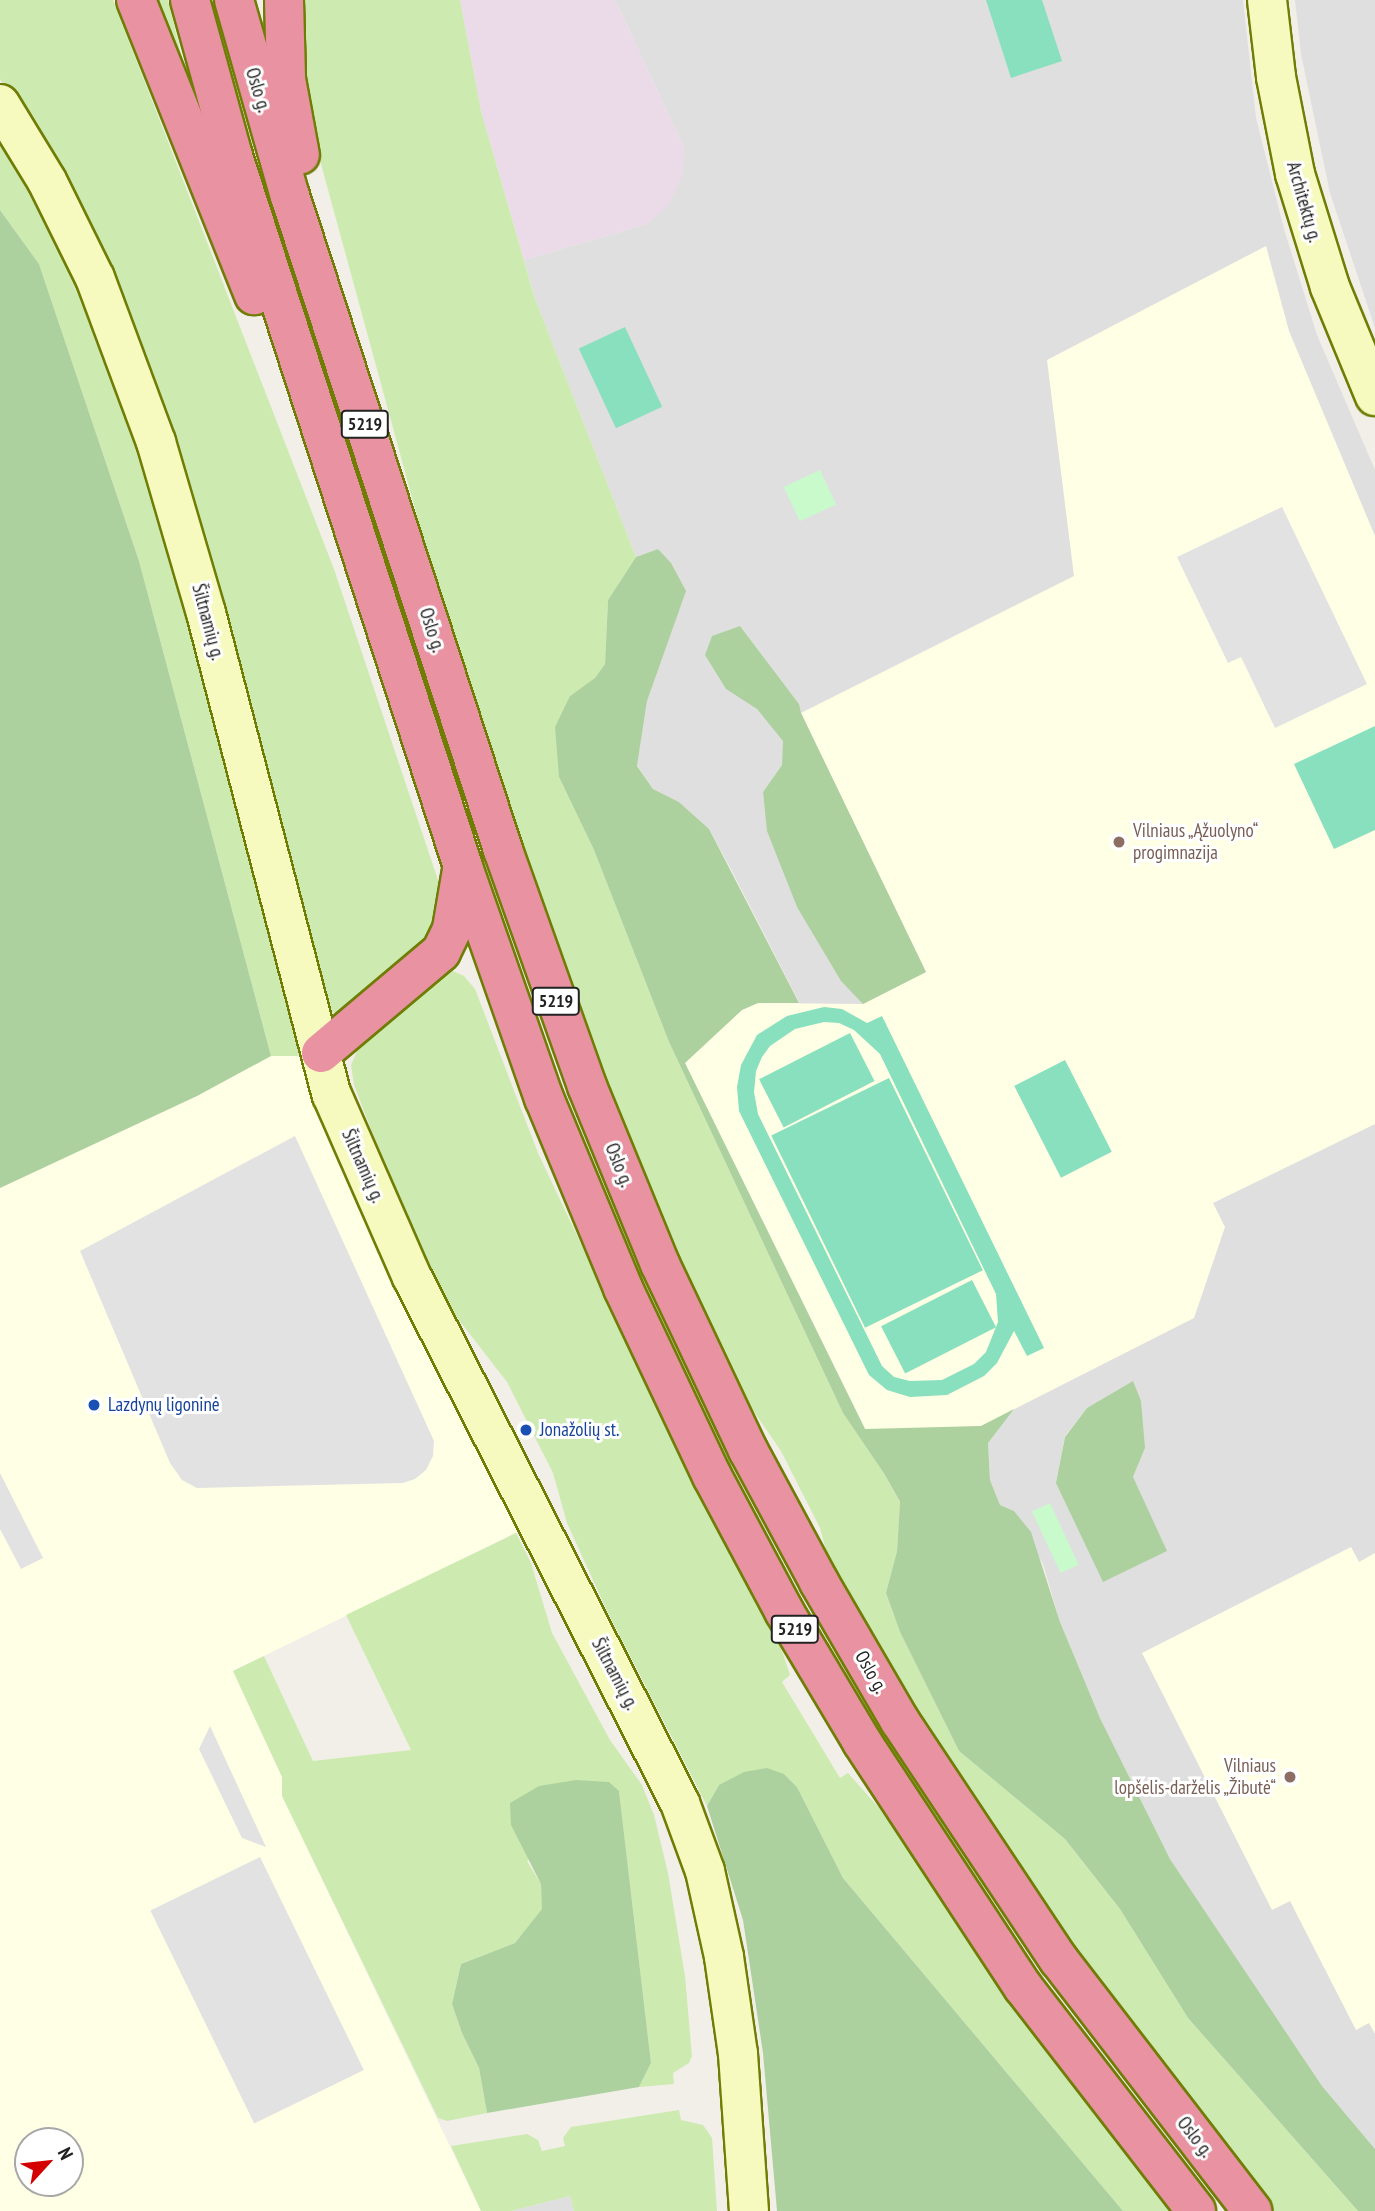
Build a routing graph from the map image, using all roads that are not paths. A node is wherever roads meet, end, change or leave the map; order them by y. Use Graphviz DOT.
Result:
graph roads {
  1 [pos="136,0"];
  2 [pos="190,0"];
  3 [pos="234,0"];
  4 [pos="284,0"];
  5 [pos="1267,0"];
  6 [pos="0,104"];
  7 [pos="329,312"];
  8 [pos="1375,396"];
  9 [pos="365,570"];
  10 [pos="463,867"];
  11 [pos="441,952"];
  12 [pos="504,986"];
  13 [pos="320,1053"];
  14 [pos="749,2211"];
  15 [pos="1196,2211"];
  16 [pos="1252,2211"];
  1 -- 9 [label="highway"];
  2 -- 9 [label="highway"];
  3 -- 7 [label="highway, Oslo g."];
  4 -- 7 [label="highway"];
  5 -- 8 [label="street, Architektų g."];
  6 -- 13 [label="street, Šiltnamių g."];
  7 -- 16 [label="highway, Oslo g. / 5219"];
  9 -- 10 [label="highway, 5219"];
  10 -- 11 [label="highway"];
  10 -- 12 [label="highway, 5219"];
  11 -- 12 [label="highway"];
  11 -- 13 [label="highway"];
  12 -- 15 [label="highway, 5219"];
  13 -- 14 [label="street, Šiltnamių g."];
}
